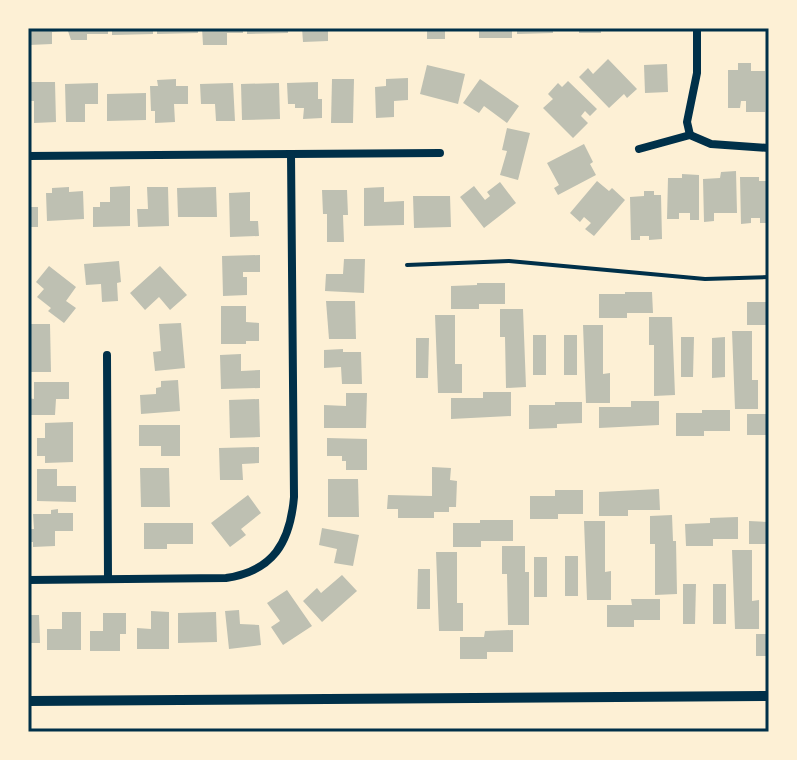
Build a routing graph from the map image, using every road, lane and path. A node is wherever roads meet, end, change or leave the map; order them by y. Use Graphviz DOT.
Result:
graph roads {
  1 [pos="697,28"];
  2 [pos="690,135"];
  3 [pos="769,148"];
  4 [pos="639,149"];
  5 [pos="440,153"];
  6 [pos="291,154"];
  7 [pos="28,156"];
  8 [pos="407,265"];
  9 [pos="769,277"];
  10 [pos="107,355"];
  11 [pos="108,579"];
  12 [pos="28,580"];
  13 [pos="769,696"];
  14 [pos="28,701"];
  1 -- 2 [label="street"];
  2 -- 3 [label="street"];
  2 -- 4 [label="street"];
  5 -- 6 [label="street"];
  6 -- 7 [label="street"];
  6 -- 11 [label="street"];
  8 -- 9 [label="lane"];
  10 -- 11 [label="street"];
  11 -- 12 [label="street"];
  13 -- 14 [label="street"];
}
